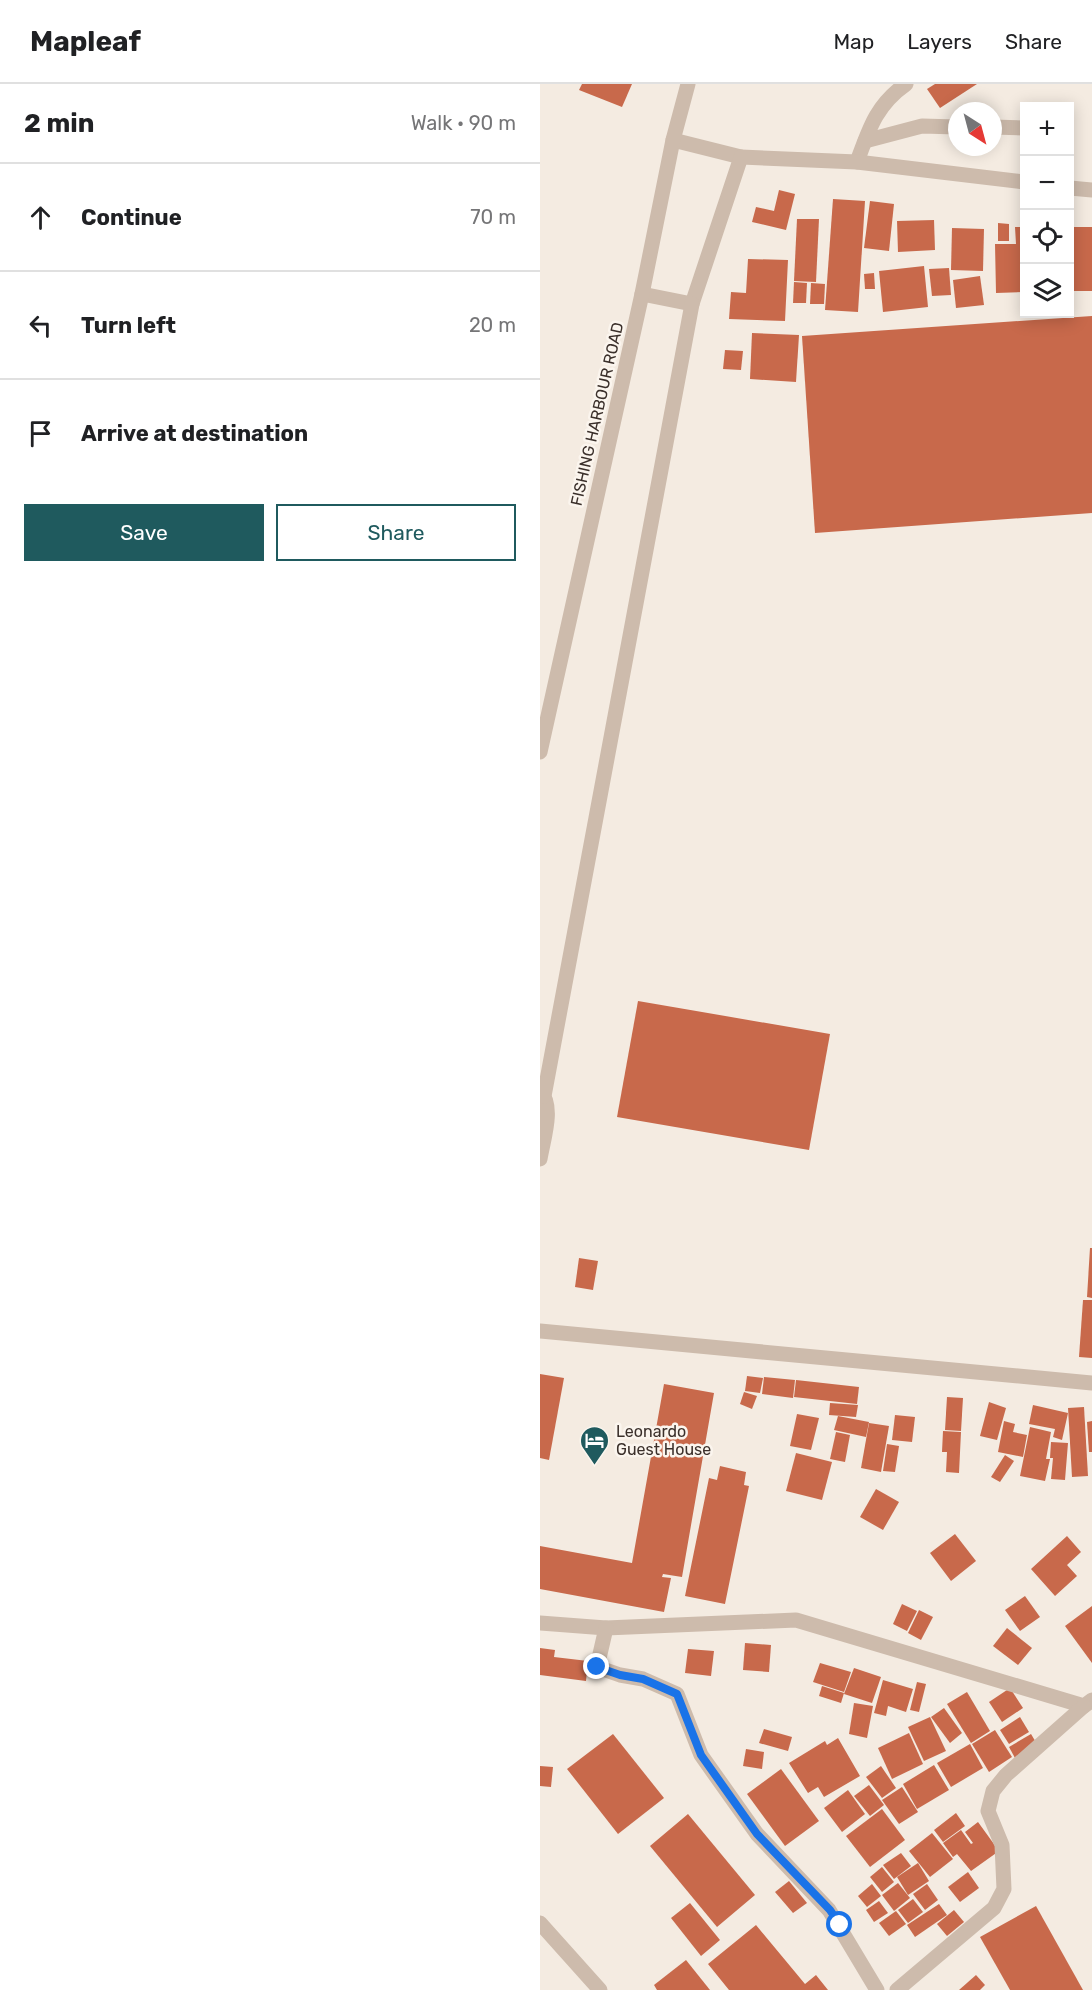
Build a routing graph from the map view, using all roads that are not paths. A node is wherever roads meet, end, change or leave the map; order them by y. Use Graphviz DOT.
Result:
graph roads {
  1 [pos="906,84"];
  2 [pos="687,87"];
  3 [pos="948,127"];
  4 [pos="1002,127"];
  5 [pos="1020,128"];
  6 [pos="673,140"];
  7 [pos="865,141"];
  8 [pos="741,157"];
  9 [pos="857,162"];
  10 [pos="1020,182"];
  11 [pos="1074,188"];
  12 [pos="1092,190"];
  13 [pos="642,294"];
  14 [pos="692,303"];
  15 [pos="540,752"];
  16 [pos="542,1094"];
  17 [pos="540,1159"];
  18 [pos="540,1331"];
  19 [pos="1092,1383"];
  20 [pos="540,1623"];
  21 [pos="606,1628"];
  22 [pos="1088,1703"];
  23 [pos="540,1923"];
  24 [pos="600,1990"];
  25 [pos="877,1990"];
  26 [pos="897,1990"];
  1 -- 7 [label="street"];
  2 -- 6 [label="street, FISHING HARBOUR ROAD"];
  3 -- 7 [label="street"];
  4 -- 5 [label="street"];
  6 -- 8 [label="street"];
  6 -- 13 [label="street, FISHING HARBOUR ROAD"];
  7 -- 9 [label="street"];
  8 -- 9 [label="street"];
  8 -- 14 [label="street"];
  9 -- 10 [label="street"];
  11 -- 12 [label="street"];
  13 -- 14 [label="street"];
  13 -- 15 [label="street, FISHING HARBOUR ROAD"];
  14 -- 16 [label="street"];
  16 -- 17 [label="street"];
  18 -- 19 [label="street"];
  20 -- 21 [label="street"];
  21 -- 22 [label="street"];
  21 -- 25 [label="street"];
  22 -- 26 [label="street"];
  23 -- 24 [label="street"];
}
